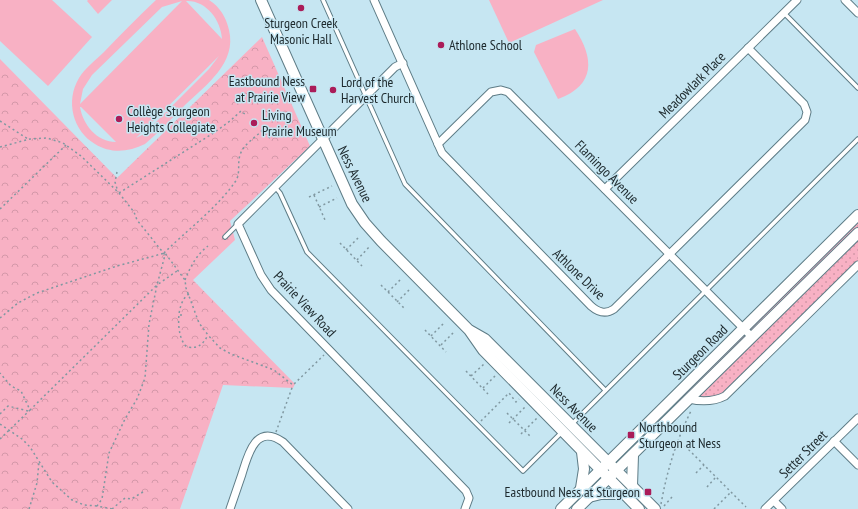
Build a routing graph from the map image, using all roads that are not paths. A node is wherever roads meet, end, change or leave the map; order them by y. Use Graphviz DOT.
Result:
graph roads {
  1 [pos="260,0"];
  2 [pos="323,0"];
  3 [pos="374,0"];
  4 [pos="797,0"];
  5 [pos="845,0"];
  6 [pos="784,13"];
  7 [pos="858,13"];
  8 [pos="748,48"];
  9 [pos="403,63"];
  10 [pos="858,88"];
  11 [pos="365,97"];
  12 [pos="322,139"];
  13 [pos="858,139"];
  14 [pos="438,144"];
  15 [pos="275,187"];
  16 [pos="605,189"];
  17 [pos="858,215"];
  18 [pos="238,224"];
  19 [pos="858,233"];
  20 [pos="225,237"];
  21 [pos="669,254"];
  22 [pos="858,265"];
  23 [pos="706,290"];
  24 [pos="743,328"];
  25 [pos="470,330"];
  26 [pos="752,337"];
  27 [pos="606,390"];
  28 [pos="689,399"];
  29 [pos="858,418"];
  30 [pos="571,425"];
  31 [pos="562,432"];
  32 [pos="834,441"];
  33 [pos="582,452"];
  34 [pos="633,455"];
  35 [pos="608,462"];
  36 [pos="858,465"];
  37 [pos="600,470"];
  38 [pos="616,470"];
  39 [pos="608,479"];
  40 [pos="632,486"];
  41 [pos="581,488"];
  42 [pos="624,494"];
  43 [pos="589,497"];
  44 [pos="774,501"];
  45 [pos="660,506"];
  46 [pos="230,509"];
  47 [pos="348,509"];
  48 [pos="465,509"];
  49 [pos="561,509"];
  50 [pos="577,509"];
  51 [pos="640,509"];
  52 [pos="765,509"];
  53 [pos="782,509"];
  1 -- 12 [label="main road, Ness Avenue"];
  2 -- 11 [label="lane"];
  3 -- 9 [label="street, Athlone Drive"];
  4 -- 6 [label="street, Meadowlark Place"];
  5 -- 7 [label="street"];
  6 -- 8 [label="street, Meadowlark Place"];
  6 -- 10 [label="lane"];
  8 -- 16 [label="street, Meadowlark Place"];
  8 -- 21 [label="street, Athlone Drive"];
  9 -- 11 [label="street"];
  9 -- 14 [label="street, Athlone Drive"];
  11 -- 12 [label="street"];
  11 -- 27 [label="lane"];
  12 -- 15 [label="street"];
  12 -- 25 [label="main road, Ness Avenue"];
  13 -- 23 [label="lane"];
  14 -- 16 [label="street, Flamingo Avenue"];
  14 -- 21 [label="street, Athlone Drive"];
  15 -- 18 [label="street"];
  15 -- 31 [label="lane"];
  16 -- 21 [label="street, Flamingo Avenue"];
  17 -- 24 [label="main road, Sturgeon Road"];
  18 -- 20 [label="lane"];
  18 -- 48 [label="street, Prairie View Road"];
  19 -- 26 [label="main road, Sturgeon Road"];
  21 -- 23 [label="street, Flamingo Avenue"];
  22 -- 28 [label="street, Sturgeon Road"];
  23 -- 24 [label="street, Flamingo Avenue"];
  23 -- 27 [label="lane"];
  24 -- 26 [label="street, Flamingo Avenue"];
  24 -- 35 [label="main road, Sturgeon Road"];
  25 -- 30 [label="main road, Ness Avenue"];
  25 -- 31 [label="main road, Ness Avenue"];
  26 -- 28 [label="main road, Sturgeon Road"];
  27 -- 30 [label="lane"];
  28 -- 34 [label="main road, Sturgeon Road"];
  29 -- 32 [label="street, Setter Street"];
  30 -- 35 [label="main road, Ness Avenue"];
  31 -- 33 [label="main road, Ness Avenue"];
  32 -- 36 [label="street"];
  32 -- 44 [label="street, Setter Street"];
  33 -- 37 [label="main road, Ness Avenue"];
  33 -- 41 [label="main road"];
  34 -- 38 [label="main road, Sturgeon Road"];
  34 -- 40 [label="main road"];
  35 -- 37 [label="main road, Sturgeon Road"];
  35 -- 38 [label="main road, Ness Avenue"];
  37 -- 39 [label="main road, Ness Avenue"];
  37 -- 41 [label="main road, Sturgeon Road"];
  38 -- 39 [label="main road, Sturgeon Road"];
  38 -- 40 [label="main road, Ness Avenue"];
  39 -- 42 [label="main road, Ness Avenue"];
  39 -- 43 [label="main road, Sturgeon Road"];
  40 -- 45 [label="main road, Ness Avenue"];
  41 -- 49 [label="main road, Sturgeon Road"];
  42 -- 43 [label="main road"];
  42 -- 51 [label="main road, Ness Avenue"];
  43 -- 50 [label="main road, Sturgeon Road"];
  44 -- 52 [label="street, Setter Street"];
  44 -- 53 [label="street"];
  46 -- 47 [label="street"];
}
